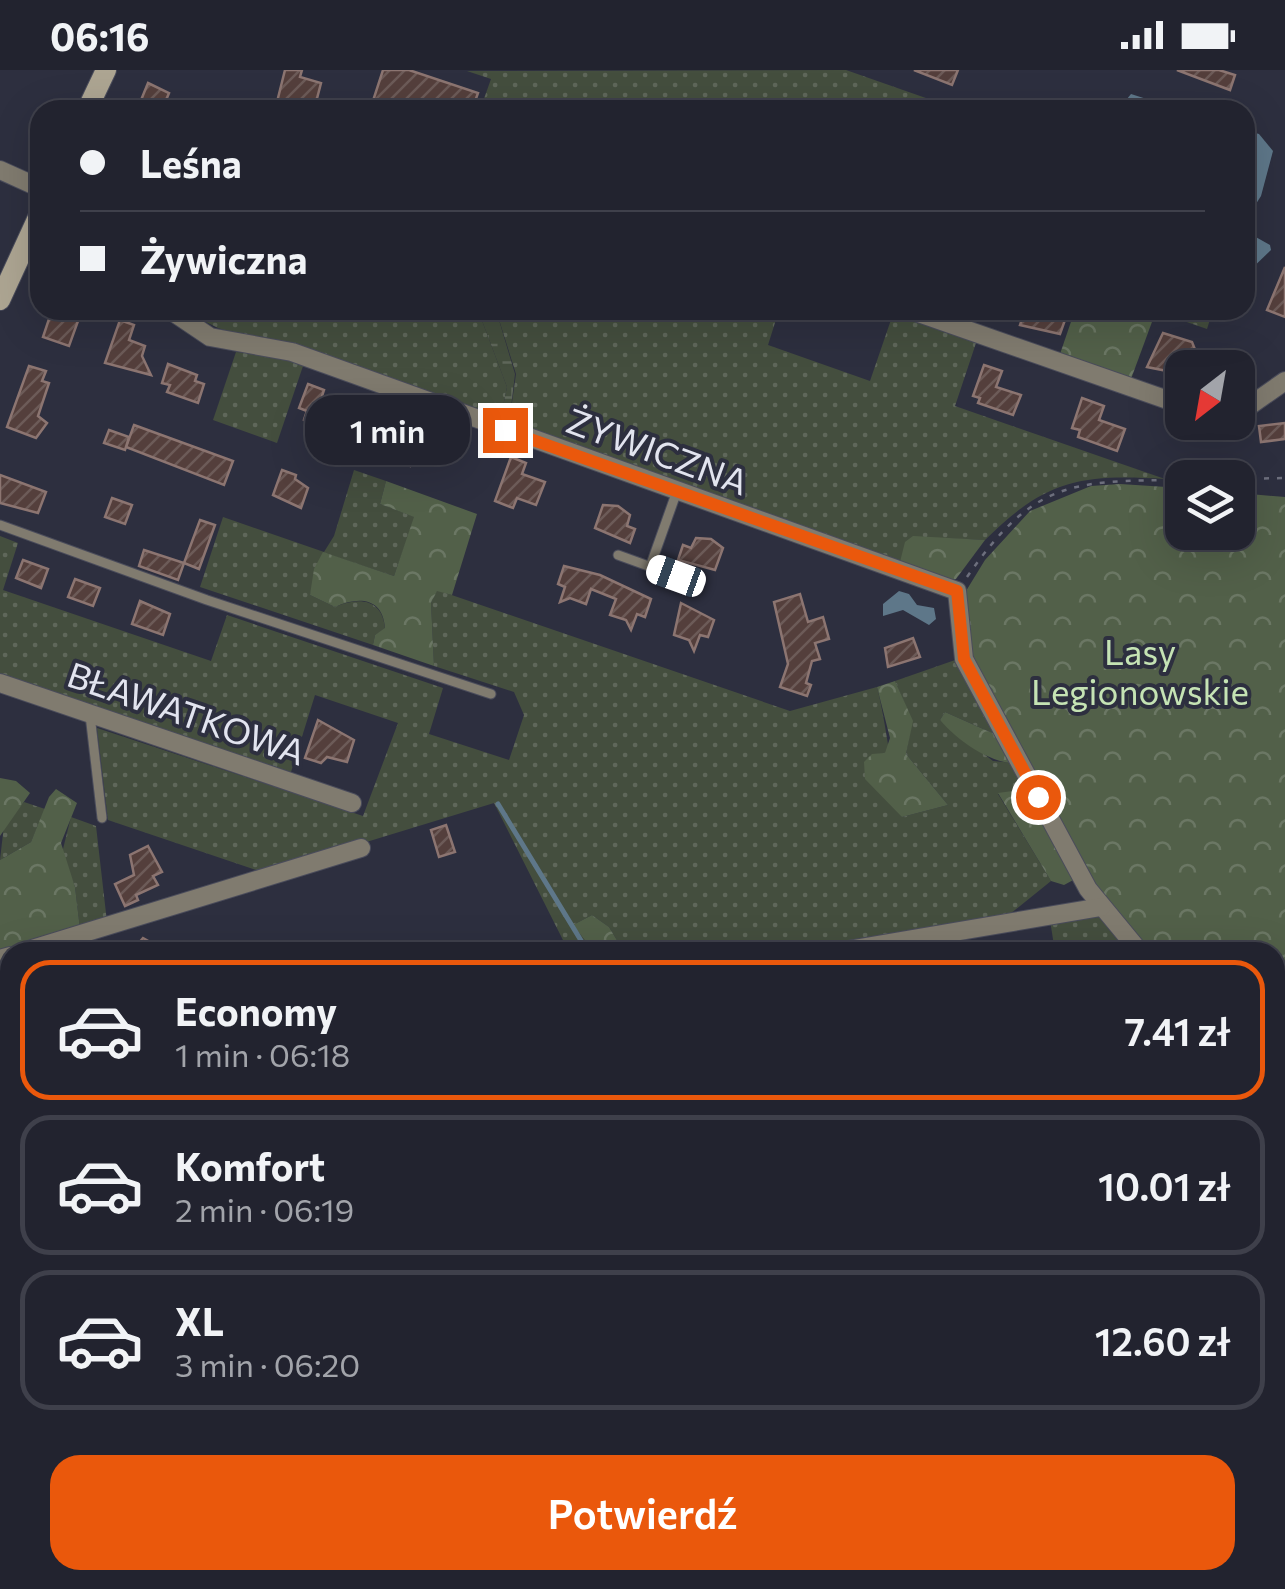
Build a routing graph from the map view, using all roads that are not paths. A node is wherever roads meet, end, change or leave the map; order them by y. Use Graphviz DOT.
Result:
graph roads {
  1 [pos="106,70"];
  2 [pos="92,100"];
  3 [pos="0,170"];
  4 [pos="30,184"];
  5 [pos="30,235"];
  6 [pos="0,300"];
  7 [pos="185,320"];
  8 [pos="939,320"];
  9 [pos="1285,380"];
  10 [pos="1165,398"];
  11 [pos="1255,402"];
  12 [pos="676,491"];
  13 [pos="0,525"];
  14 [pos="618,555"];
  15 [pos="650,567"];
  16 [pos="676,576"];
  17 [pos="0,683"];
  18 [pos="491,694"];
  19 [pos="89,712"];
  20 [pos="352,802"];
  21 [pos="102,818"];
  22 [pos="361,848"];
  23 [pos="1101,907"];
  24 [pos="55,942"];
  25 [pos="895,942"];
  26 [pos="1131,942"];
  1 -- 2 [label="street"];
  3 -- 4 [label="street"];
  5 -- 6 [label="street"];
  7 -- 12 [label="street, ŻYWICZNA"];
  8 -- 10 [label="street"];
  9 -- 11 [label="street"];
  12 -- 15 [label="lane"];
  12 -- 23 [label="street, ŻYWICZNA"];
  13 -- 18 [label="lane"];
  14 -- 15 [label="lane"];
  15 -- 16 [label="lane"];
  17 -- 19 [label="street, BŁAWATKOWA"];
  19 -- 20 [label="street, BŁAWATKOWA"];
  19 -- 21 [label="lane"];
  22 -- 24 [label="street"];
  23 -- 25 [label="street"];
  23 -- 26 [label="street"];
}
